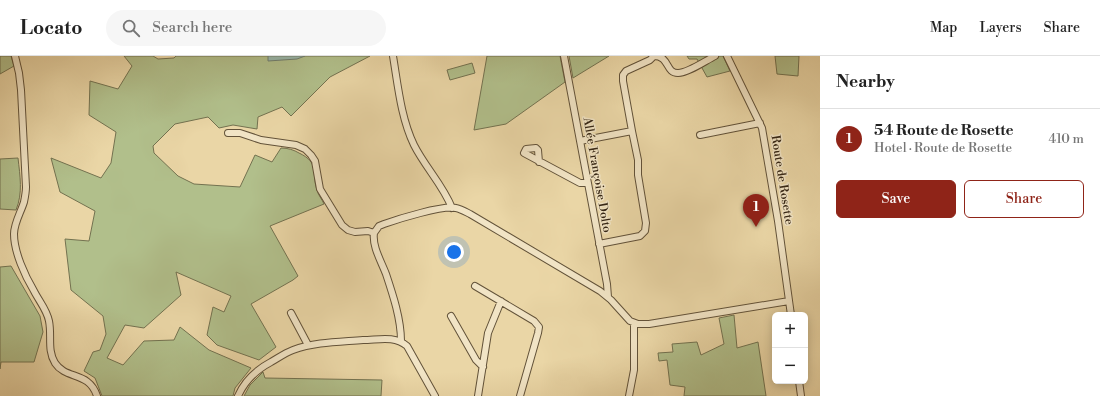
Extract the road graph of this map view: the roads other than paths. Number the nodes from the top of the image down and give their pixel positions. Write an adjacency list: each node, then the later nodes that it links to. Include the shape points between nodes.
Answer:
1 (15, 56): 28 (street, via 21,90 26,187 15,225 14,241 27,279 46,311 51,356 56,365 91,384)
2 (393, 56): 13 (street, via 409,134 424,164)
3 (564, 56): 10 (street, Allée Françoise Dolto)
4 (715, 56): 7 (street, via 684,72 676,73 671,70 659,56 654,56 626,71 623,81)
5 (727, 56): 6 (street, Route de Rosette)
6 (760, 123): 9 (street); 19 (street, Route de Rosette, via 778,221)
7 (632, 131): 10 (street); 15 (street, via 646,229 640,236)
8 (228, 133): 14 (street, via 240,132 260,140 296,145 305,149 315,161 320,189 342,225 355,232)
9 (700, 135)
10 (580, 141): 12 (street, Allée Françoise Dolto)
11 (540, 162): 12 (street, via 580,183)
12 (587, 183): 15 (street, Allée Françoise Dolto)
13 (452, 208): 14 (street, via 396,220 379,226); 17 (street, via 465,212 499,231)
14 (374, 233): 24 (street, via 374,242 398,315)
15 (599, 244): 17 (street, Allée Françoise Dolto)
16 (475, 286): 18 (street)
17 (608, 297): 23 (street, via 630,322)
18 (501, 301): 26 (street, via 488,333); 32 (street, via 534,321 539,327)
19 (789, 301): 20 (street, Route de Rosette); 23 (street, via 649,324)
20 (791, 312)
21 (291, 313): 25 (street)
22 (451, 316): 26 (street, via 476,360)
23 (634, 323): 33 (street, via 634,370)
24 (401, 341): 25 (street, via 336,341); 30 (street, via 407,346)
25 (308, 345): 29 (street, via 292,350 259,368 243,385)
26 (483, 367): 31 (street)
27 (799, 384): 34 (street)
28 (97, 396)
29 (238, 396)
30 (436, 396)
31 (478, 396)
32 (520, 396)
33 (629, 396)
34 (801, 396)

